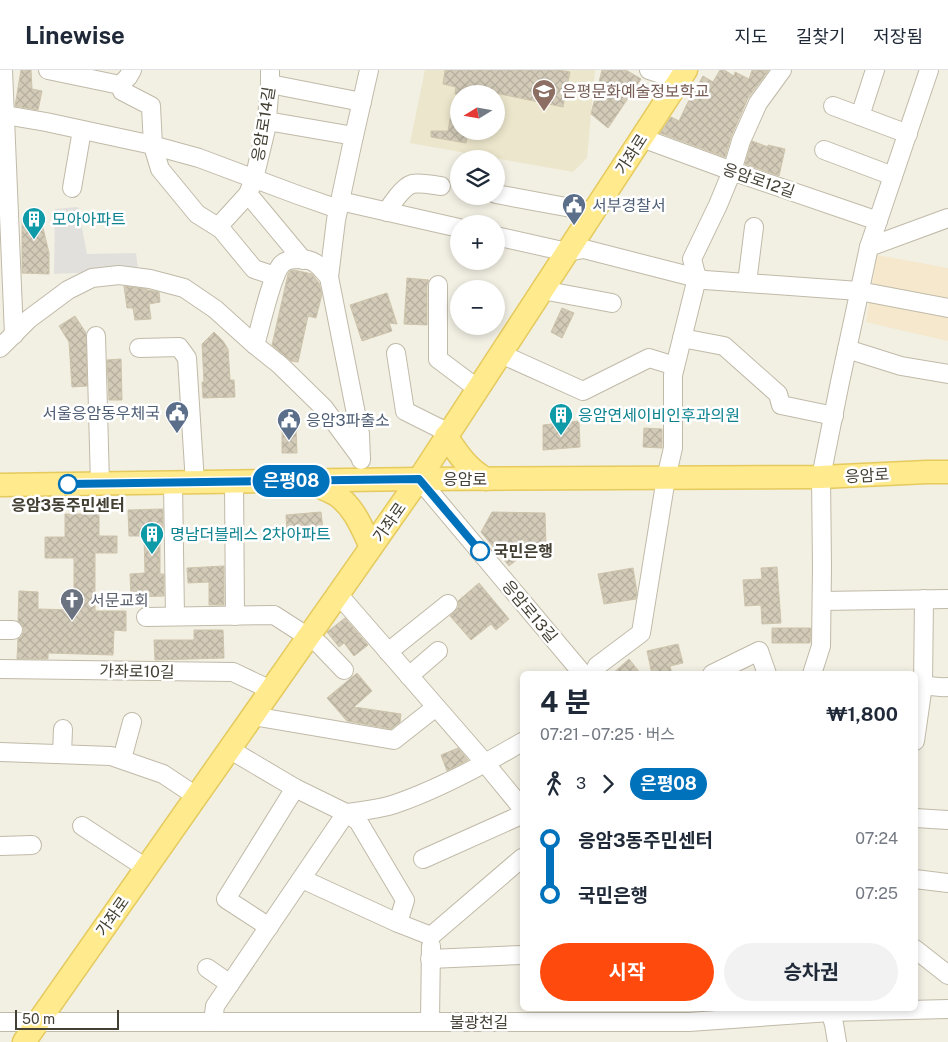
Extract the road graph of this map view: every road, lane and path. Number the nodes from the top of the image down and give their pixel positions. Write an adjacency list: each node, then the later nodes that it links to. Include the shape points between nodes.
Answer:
1 (3, 70): 14 (street)
2 (48, 70): 11 (street)
3 (132, 70): 11 (street)
4 (369, 70): 12 (street)
5 (649, 70): 9 (street, 가좌로)
6 (782, 70): 23 (street, via 758,104)
7 (875, 70): 15 (street)
8 (929, 70): 18 (street)
9 (682, 75): 20 (main road, 가좌로)
10 (270, 77): 12 (street); 16 (street, 응암로14길)
11 (120, 85): 21 (street, via 122,92 151,106)
12 (362, 102): 19 (street)
13 (833, 106): 15 (street)
14 (3, 115): 17 (street); 50 (street)
15 (860, 116): 18 (street)
16 (267, 121): 19 (street); 26 (street, 응암로14길)
17 (82, 130): 21 (street); 27 (street)
18 (908, 134): 24 (street)
19 (354, 136): 29 (street)
20 (642, 138): 23 (street, 응암로12길); 31 (main road, 가좌로)
21 (153, 146): 26 (street, via 199,158); 35 (street, via 160,169 197,214)
22 (824, 150): 24 (street)
23 (732, 171): 33 (street, 응암로12길); 43 (street, via 692,259)
24 (893, 176): 33 (street)
25 (441, 186): 30 (street, via 410,184)
26 (251, 187): 29 (street, 응암로14길); 35 (street); 40 (street)
27 (72, 188)
28 (505, 196): 31 (street)
29 (339, 205): 30 (street); 42 (street)
30 (387, 212): 34 (street)
31 (593, 212): 39 (main road, 가좌로)
32 (948, 218): 38 (street)
33 (878, 221): 38 (street)
34 (450, 226)
35 (218, 227): 41 (street, via 254,269)
36 (754, 227): 44 (street)
37 (505, 238): 39 (street)
38 (869, 246): 47 (street)
39 (567, 252): 43 (street, via 584,249); 46 (main road, 가좌로)
40 (303, 260): 41 (street, via 295,258 283,262); 42 (street, via 315,262)
41 (275, 276): 53 (street)
42 (329, 277): 64 (street, via 360,434)
43 (697, 278): 44 (street); 52 (street)
44 (747, 283): 47 (street)
45 (438, 284): 61 (street, via 438,359)
46 (542, 290): 48 (street); 58 (main road, 가좌로)
47 (859, 291): 49 (street); 56 (street)
48 (612, 303)
49 (948, 308)
50 (14, 334): 53 (street, via 68,290 92,278 119,275 184,288 215,309); 54 (street)
51 (96, 336): 75 (street)
52 (682, 338): 59 (street); 62 (street, via 724,346 778,394 781,405)
53 (255, 345): 64 (street, via 324,408)
54 (0, 348)
55 (139, 348): 74 (street, via 179,346 187,358)
56 (847, 349): 60 (street, via 901,366); 62 (street)
57 (396, 353): 63 (street, via 405,411)
58 (501, 354): 59 (street, via 583,391 649,358); 61 (main road, 가좌로)
59 (675, 366): 66 (street, via 672,375 673,448)
60 (948, 374)
61 (478, 389): 63 (main road, 가좌로)
62 (834, 416): 67 (street)
63 (448, 435): 68 (main road, 가좌로); 69 (main road, via 464,462)
64 (361, 458): 70 (street)
65 (948, 472): 67 (main road, 응암로)
66 (666, 478): 67 (main road, 응암로); 69 (main road, 응암로); 92 (street, via 642,632)
67 (821, 478): 81 (street)
68 (419, 479): 69 (main road, 응암로); 70 (main road, 응암로); 77 (main road, 가좌로); 91 (street, 응암로13길)
69 (486, 479)
70 (361, 480): 71 (main road, 응암로)
71 (306, 481): 72 (main road, 응암로); 77 (main road, via 335,494 349,506)
72 (234, 482): 74 (main road, 응암로); 84 (street)
73 (173, 483): 74 (main road, 응암로); 75 (main road, 응암로); 83 (street)
74 (196, 483)
75 (100, 484): 76 (main road, 응암로)
76 (0, 485)
77 (371, 548): 78 (main road, 가좌로)
78 (338, 594): 86 (main road, 가좌로); 88 (street)
79 (948, 598): 80 (street)
80 (924, 599): 81 (street); 97 (street)
81 (822, 601): 95 (street, via 821,646)
82 (448, 604): 88 (street)
83 (175, 616): 84 (street); 85 (street)
84 (235, 616): 86 (street, via 274,615)
85 (146, 617)
86 (308, 638): 90 (street, via 319,644); 99 (main road, 가좌로)
87 (438, 651): 96 (street)
88 (388, 652): 96 (street)
89 (0, 670): 99 (street, 가좌로10길, via 233,672)
90 (344, 670)
91 (580, 671)
92 (594, 671)
93 (718, 671): 94 (street, via 759,652)
94 (766, 671)
95 (813, 671)
96 (409, 676): 101 (street)
97 (919, 684): 98 (street); 100 (street)
98 (948, 687)
99 (270, 690): 102 (main road, 가좌로)
100 (918, 698)
101 (436, 707): 102 (street, via 394,740); 110 (street)
102 (252, 716): 106 (main road, 가좌로)
103 (132, 722): 109 (street)
104 (63, 729): 108 (street)
105 (520, 743): 110 (street)
106 (229, 749): 111 (street); 112 (main road, 가좌로)
107 (0, 752): 108 (street)
108 (62, 754): 109 (street)
109 (122, 759): 112 (street, via 163,774)
110 (485, 763): 113 (street); 114 (street, via 394,805)
111 (295, 788): 114 (street); 128 (street, via 226,899)
112 (196, 796): 123 (main road, 가좌로)
113 (520, 806)
114 (346, 813): 124 (street); 127 (street, via 358,821 405,900)
115 (520, 815): 121 (street)
116 (918, 818): 117 (street)
117 (948, 820)
118 (82, 826): 123 (street)
119 (32, 845): 120 (street)
120 (0, 846)
121 (422, 859)
122 (520, 860): 129 (street)
123 (146, 868): 145 (main road, 가좌로)
124 (302, 879): 127 (street); 128 (street)
125 (918, 879): 126 (street)
126 (948, 883)
127 (398, 922): 129 (street)
128 (269, 927): 135 (street)
129 (431, 936): 132 (street, 불광천길)
130 (918, 951): 134 (street)
131 (520, 955): 132 (street)
132 (430, 958): 144 (street, 불광천길)
133 (207, 968): 135 (street)
134 (948, 975)
135 (230, 984): 143 (street, via 216,1006)
136 (948, 1009): 138 (street, 불광천길)
137 (909, 1011): 141 (street, 불광천길)
138 (918, 1011)
139 (0, 1012): 145 (street, 불광천길)
140 (688, 1015): 141 (street, 불광천길); 144 (street, 불광천길)
141 (831, 1015): 146 (street)
142 (0, 1022): 145 (street, 불광천길)
143 (213, 1022): 144 (street, 불광천길); 145 (street, 불광천길)
144 (430, 1022)
145 (30, 1033)
146 (837, 1042)

